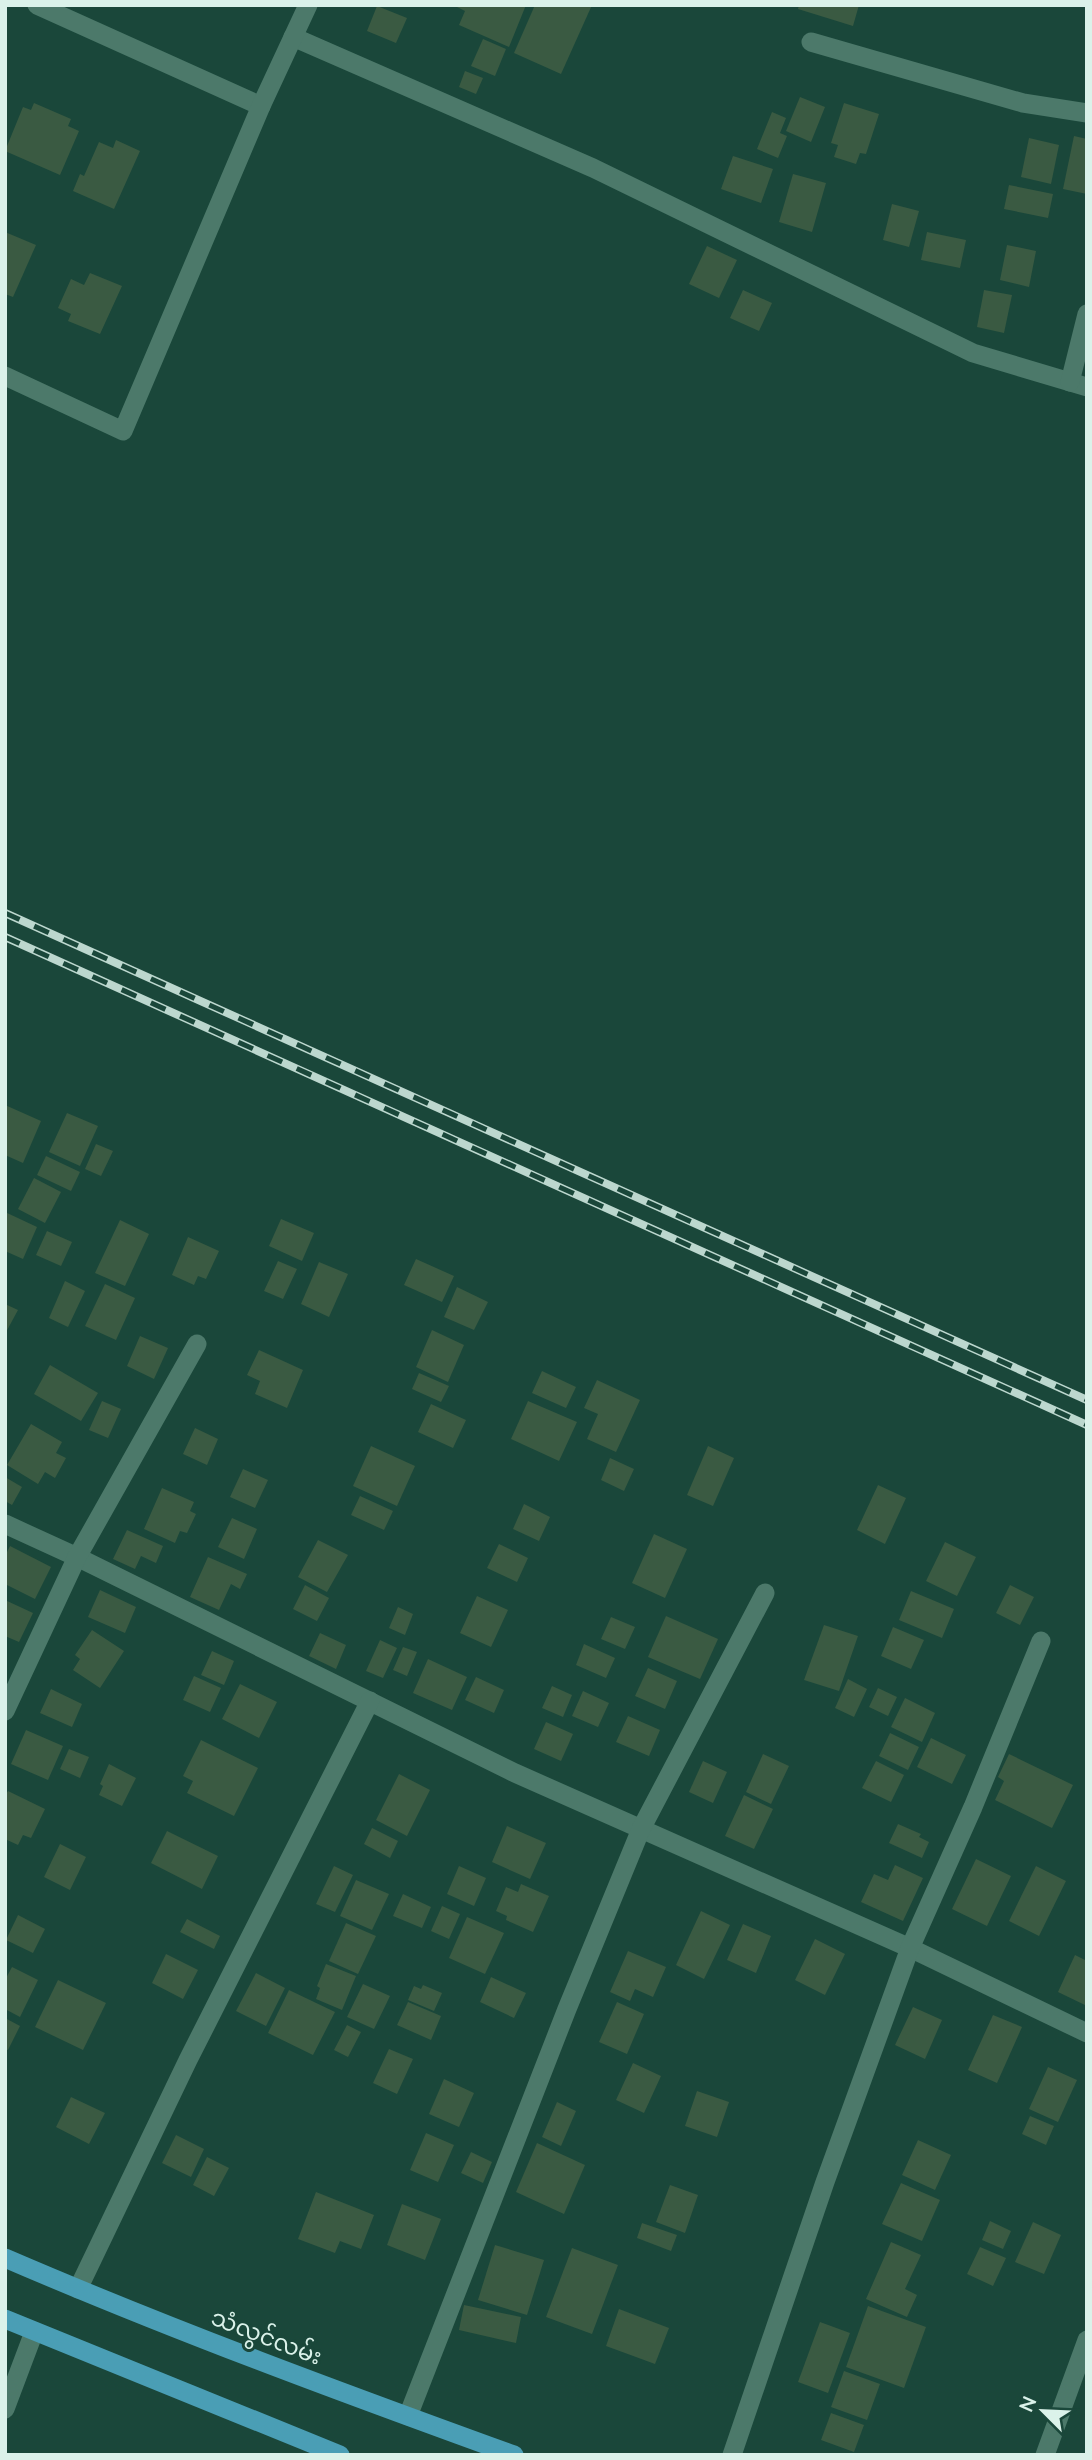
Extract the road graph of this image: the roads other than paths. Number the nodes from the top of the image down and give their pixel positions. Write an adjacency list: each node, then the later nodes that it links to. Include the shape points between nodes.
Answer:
1 (37, 5): 5 (street)
2 (308, 5): 3 (street)
3 (293, 37): 5 (street); 9 (street, via 593,168 972,353)
4 (811, 42): 6 (street, via 1023,103)
5 (261, 106): 8 (street, via 122,431)
6 (1087, 113)
7 (1087, 314): 9 (street)
8 (5, 376)
9 (1079, 384)
10 (197, 1344): 12 (street)
11 (5, 1524): 12 (street)
12 (77, 1557): 15 (street); 16 (street)
13 (765, 1593): 17 (street)
14 (1041, 1640): 18 (street)
15 (369, 1701): 17 (street); 21 (street)
16 (5, 1711)
17 (641, 1829): 18 (street); 26 (street)
18 (910, 1948): 19 (street); 29 (street)
19 (1087, 2032)
20 (5, 2258): 21 (main road, သံလွင်လမ်း)
21 (78, 2290): 26 (main road, သံလွင်လမ်း)
22 (5, 2319): 23 (main road)
23 (34, 2332): 25 (street); 27 (main road)
24 (1087, 2340): 30 (street)
25 (5, 2409)
26 (408, 2416): 28 (main road, သံလွင်လမ်း)
27 (340, 2455)
28 (514, 2455)
29 (732, 2455)
30 (1045, 2455)

